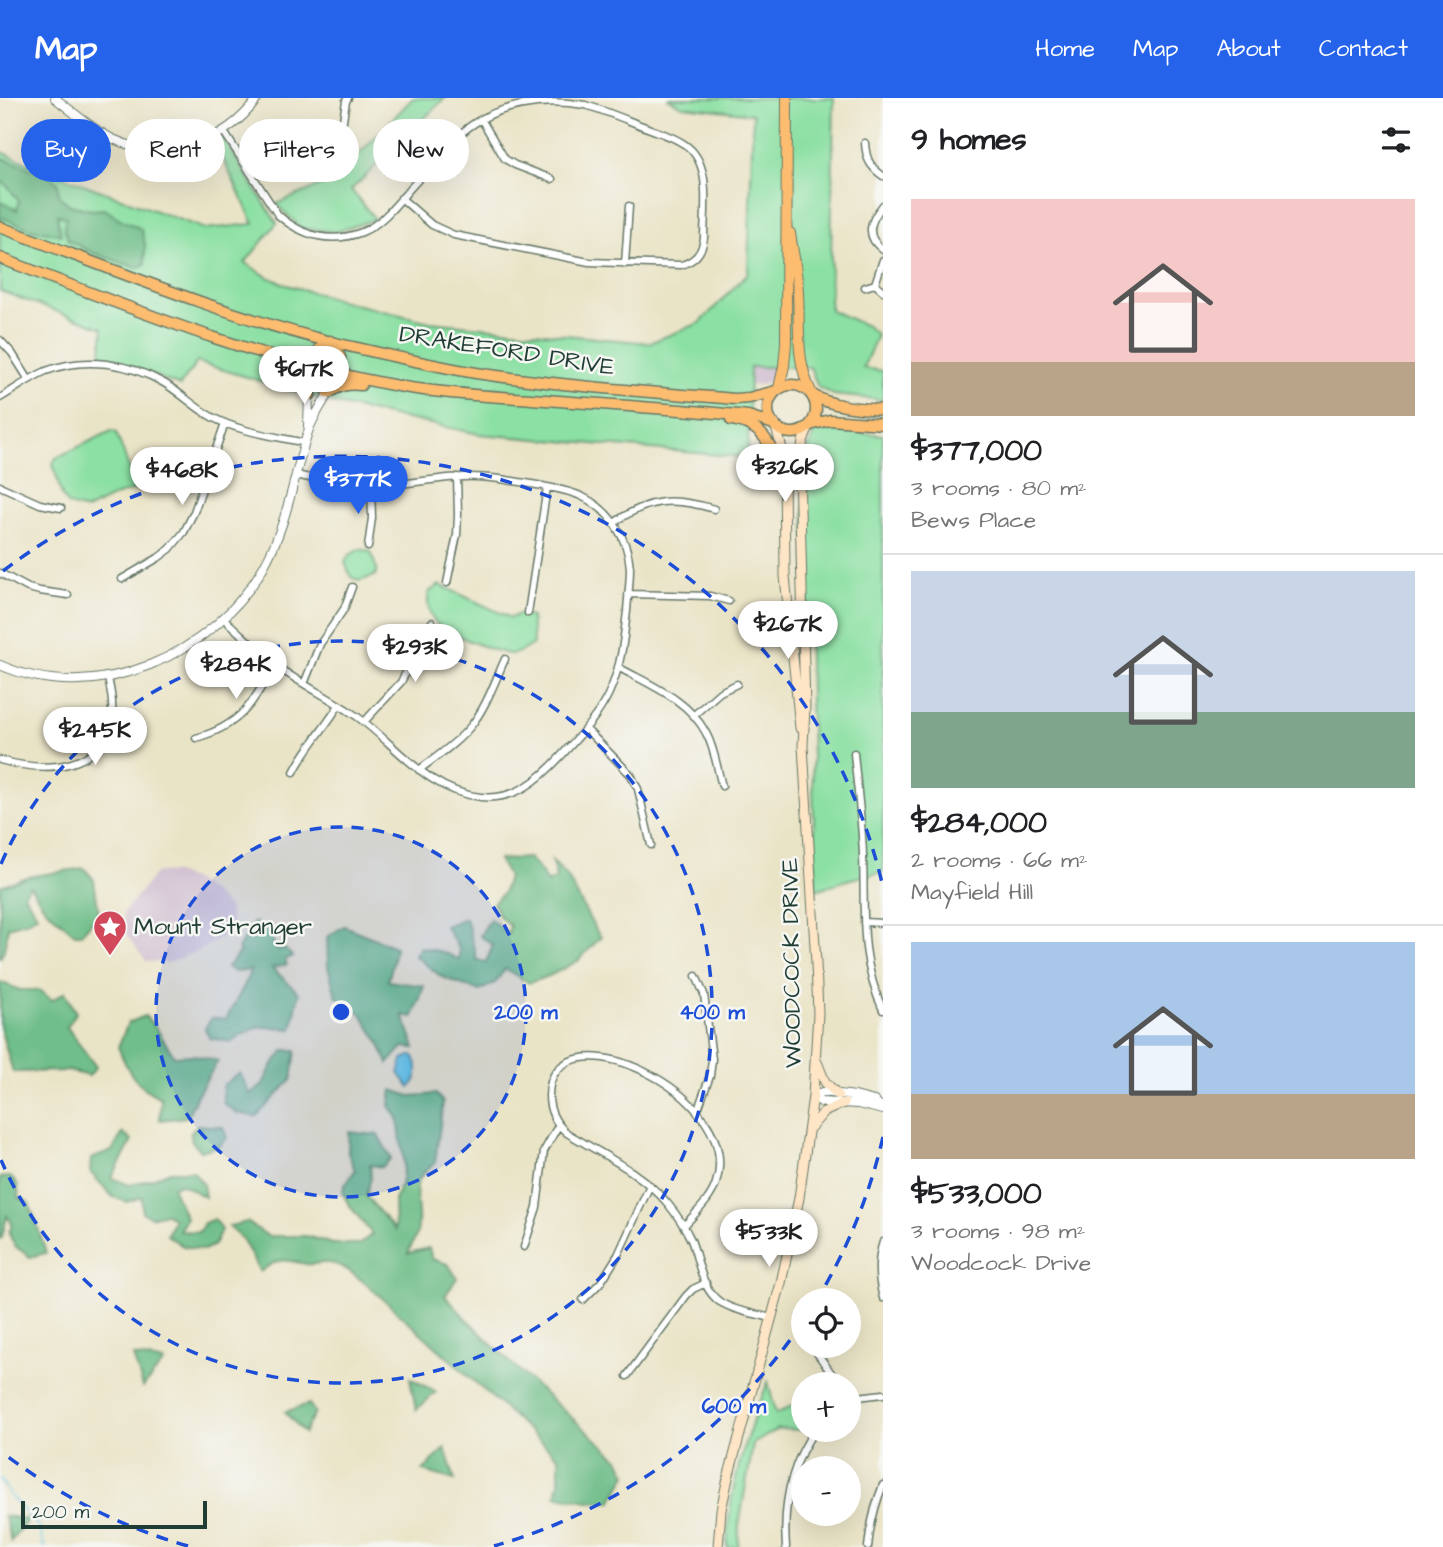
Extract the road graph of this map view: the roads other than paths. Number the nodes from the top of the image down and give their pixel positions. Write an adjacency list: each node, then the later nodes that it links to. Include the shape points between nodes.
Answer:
1 (55, 98): 11 (street)
2 (258, 98): 8 (street)
3 (336, 98): 4 (street)
4 (347, 99): 6 (street)
5 (787, 99): 17 (main road)
6 (344, 119)
7 (481, 119): 13 (street, via 505,159); 14 (street, via 453,140); 22 (street, via 516,105 564,101 601,110 689,148 699,161 705,182 703,247 689,263 681,265)
8 (225, 131)
9 (225, 134): 14 (street, via 274,209 307,234 337,238 363,232)
10 (865, 143): 12 (street, via 868,162)
11 (125, 144)
12 (883, 176)
13 (552, 178)
14 (401, 198): 22 (street, via 432,225 454,235 571,259)
15 (883, 205): 19 (street, via 872,220 871,232)
16 (629, 206): 22 (street)
17 (787, 206): 33 (main road, via 786,343); 36 (main road, via 798,290 800,356)
18 (0, 227): 27 (highway, DRAKEFORD DRIVE, via 238,315)
19 (883, 250)
20 (0, 258): 28 (highway, DRAKEFORD DRIVE)
21 (883, 260): 23 (street)
22 (625, 264)
23 (875, 284): 24 (street); 25 (street)
24 (864, 286)
25 (883, 292)
26 (0, 340): 31 (street)
27 (330, 341): 29 (highway, via 320,348); 30 (highway, via 340,357); 33 (highway, DRAKEFORD DRIVE, via 475,372 570,385 735,399)
28 (244, 348): 29 (highway, DRAKEFORD DRIVE); 35 (highway, via 254,356 289,366)
29 (310, 367): 30 (highway, DRAKEFORD DRIVE); 35 (street)
30 (339, 374): 32 (highway, DRAKEFORD DRIVE); 34 (street)
31 (29, 380): 37 (street); 40 (street, via 77,364 121,366 166,384)
32 (405, 387): 34 (highway, via 352,383); 39 (highway, DRAKEFORD DRIVE)
33 (778, 390): 36 (highway, via 799,386); 41 (highway, via 769,409)
34 (328, 393): 44 (street)
35 (310, 395): 44 (street)
36 (812, 395): 38 (highway, via 839,406); 43 (highway, via 816,413)
37 (0, 398)
38 (883, 410)
39 (713, 412): 41 (highway, DRAKEFORD DRIVE); 48 (highway, via 761,433 774,450)
40 (225, 423): 45 (street); 57 (street, via 184,532 159,558)
41 (774, 424): 43 (highway, via 792,432); 48 (main road, WOODCOCK DRIVE, via 783,452)
42 (883, 424): 43 (highway, via 830,420)
43 (810, 425): 78 (main road, WOODCOCK DRIVE, via 799,468)
44 (307, 433): 45 (street)
45 (305, 443): 46 (street)
46 (296, 475): 50 (street); 64 (street, via 274,547 249,589)
47 (457, 477): 50 (street); 51 (street); 58 (street, via 457,535)
48 (783, 477): 78 (main road, WOODCOCK DRIVE, via 786,594)
49 (0, 486): 52 (street)
50 (371, 486): 55 (street)
51 (547, 487): 54 (street, via 584,497); 63 (street)
52 (61, 508)
53 (714, 509): 54 (street, via 665,502 643,506)
54 (614, 523): 60 (street, via 629,557)
55 (368, 547)
56 (0, 573): 61 (street, via 28,588)
57 (122, 579)
58 (447, 583)
59 (352, 587): 71 (street)
60 (628, 594): 62 (street, via 710,596); 69 (street)
61 (68, 595)
62 (729, 601)
63 (528, 613)
64 (223, 618): 67 (street); 70 (street, via 175,653)
65 (432, 622): 75 (street, via 401,682)
66 (506, 659): 81 (street, via 470,728)
67 (274, 664): 71 (street); 77 (street, via 258,695 238,718)
68 (0, 665): 70 (street, via 58,680)
69 (618, 667): 74 (street, via 669,695); 76 (street, via 605,700)
70 (108, 678): 80 (street, via 110,724 90,755 53,768)
71 (304, 684): 73 (street)
72 (737, 684): 74 (street)
73 (339, 705): 75 (street); 82 (street)
74 (694, 715): 83 (street, via 707,734)
75 (364, 722): 81 (street)
76 (586, 729): 81 (street, via 545,775 522,790 499,797 456,792); 84 (street, via 631,775)
77 (196, 738)
78 (803, 746): 89 (main road, WOODCOCK DRIVE, via 818,1013)
79 (854, 753): 85 (street)
80 (0, 760)
81 (419, 770)
82 (294, 772)
83 (722, 786)
84 (650, 845)
85 (864, 922): 86 (street); 88 (street, via 866,959)
86 (883, 923)
87 (696, 976): 94 (street, via 704,995 712,1059)
88 (883, 1010)
89 (816, 1057): 90 (main road, via 825,1082); 91 (main road, WOODCOCK DRIVE)
90 (838, 1095): 91 (street, via 823,1092); 93 (street, via 874,1101)
91 (813, 1096): 92 (street, via 821,1102); 96 (main road, WOODCOCK DRIVE)
92 (844, 1103): 93 (street); 96 (main road, via 824,1112)
93 (883, 1109)
94 (697, 1112): 95 (street, via 647,1072 614,1060 584,1058 565,1064 552,1079 549,1099); 98 (street, via 715,1141 719,1173 710,1195)
95 (558, 1126): 97 (street); 100 (street, via 544,1151 537,1208)
96 (809, 1129): 104 (main road, WOODCOCK DRIVE)
97 (650, 1185): 98 (street); 103 (street, via 618,1255)
98 (684, 1226): 101 (street)
99 (883, 1242): 102 (street, via 878,1273)
100 (524, 1247)
101 (706, 1283): 104 (street, via 722,1303); 105 (street, via 687,1296)
102 (883, 1297)
103 (583, 1300)
104 (772, 1318): 110 (main road, WOODCOCK DRIVE, via 728,1478)
105 (627, 1376)
106 (883, 1394): 107 (street)
107 (861, 1397)
108 (807, 1442): 111 (street, via 787,1496)
109 (883, 1485): 112 (street)
110 (718, 1547)
111 (786, 1547)
112 (868, 1547)

